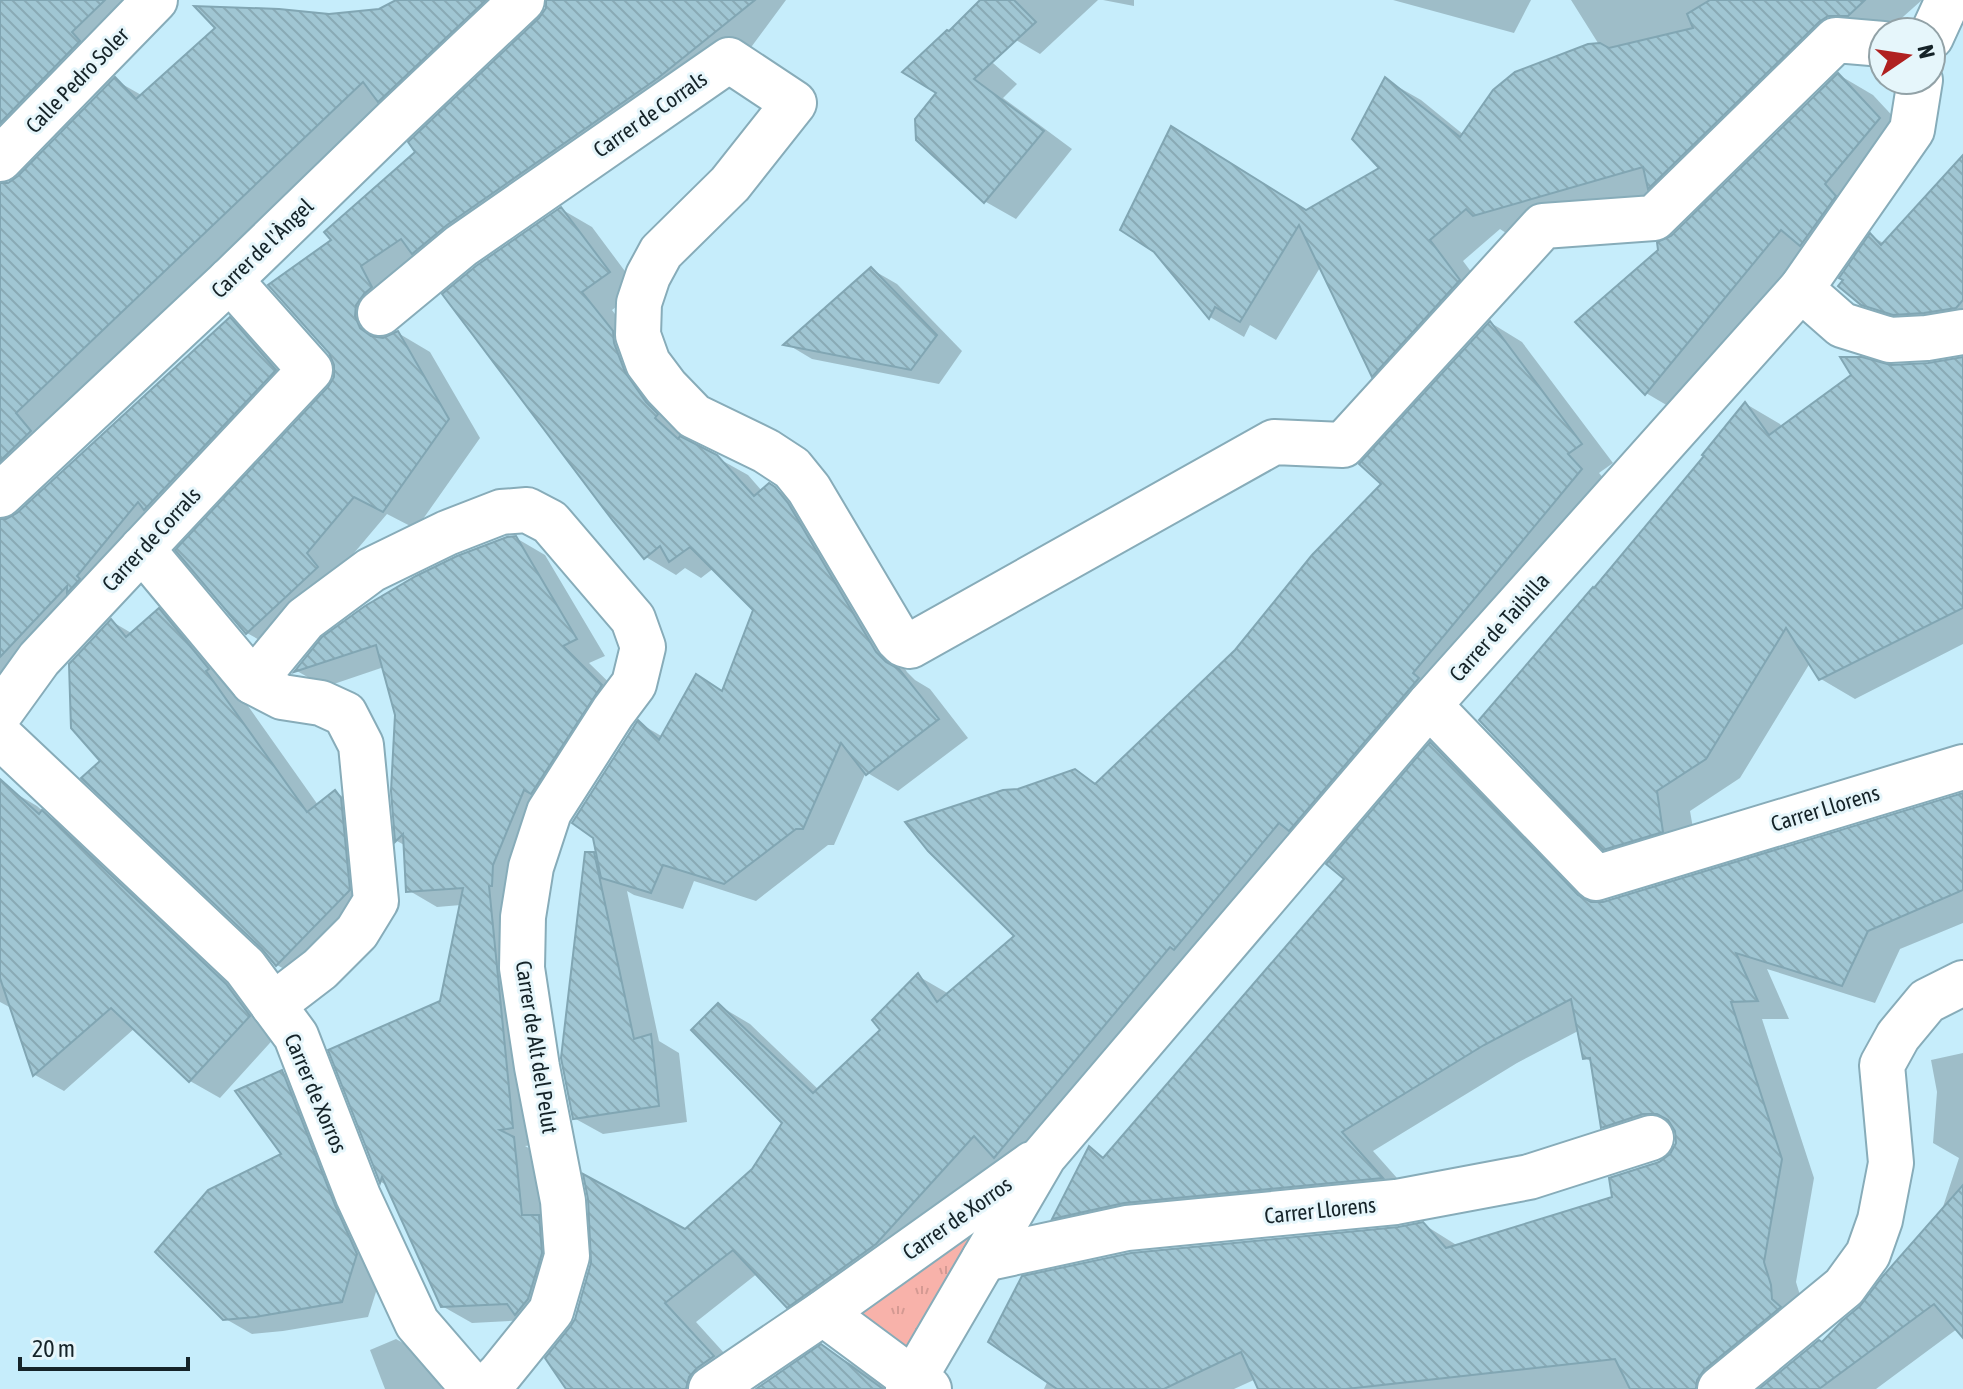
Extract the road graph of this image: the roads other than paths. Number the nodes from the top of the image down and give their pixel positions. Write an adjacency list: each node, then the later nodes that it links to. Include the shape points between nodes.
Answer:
1 (155, 0): 5 (street, Calle Pedro Soler)
2 (522, 0): 6 (street, Carrer de l'Àngel)
3 (1867, 43): 8 (street, Carrer de Corrals, via 1836,40 1654,218 1543,226 1343,445 1274,442 910,646 898,639 792,468 694,416 648,363 638,335 639,303 661,252 730,184 794,103 729,60 461,246)
4 (1917, 96): 7 (street, Carrer de Taibilla, via 1912,130)
5 (0, 159)
6 (230, 280): 10 (street, Carrer de l'Àngel); 11 (street, Carrer de Corrals, via 310,370)
7 (1801, 289): 9 (street, via 1842,325 1890,340); 13 (street, Carrer de Taibilla)
8 (380, 313)
9 (1963, 332)
10 (0, 495)
11 (142, 549): 12 (street); 14 (street, Carrer de Corrals, via 39,659)
12 (253, 682): 18 (street, via 282,697 321,703 345,714 361,745 376,901 357,932); 25 (street, Carrer de Alt del Pelut, via 305,619 371,570 501,512 527,510 550,522 633,619 643,647 634,684 549,812 531,867 522,968 563,1201 567,1256 551,1311)
13 (1429, 705): 16 (street, Carrer Llorens, via 1596,878); 20 (street, Carrer de Taibilla)
14 (0, 713)
15 (0, 736): 18 (street, Carrer de Xorros, via 245,967)
16 (1963, 767)
17 (1963, 983): 27 (street, via 1927,1001 1882,1065 1891,1163 1868,1254 1844,1287)
18 (273, 1005): 24 (street, Carrer de Xorros, via 296,1036 358,1196 417,1323)
19 (1651, 1138): 21 (street, Carrer Llorens, via 1529,1177 1396,1202 1127,1228)
20 (1044, 1156): 21 (street); 22 (street, Carrer de Xorros)
21 (984, 1259): 23 (street)
22 (823, 1313): 23 (street); 26 (street, Carrer de Xorros)
23 (916, 1386)
24 (474, 1389)
25 (485, 1389)
26 (711, 1389)
27 (1720, 1389)

